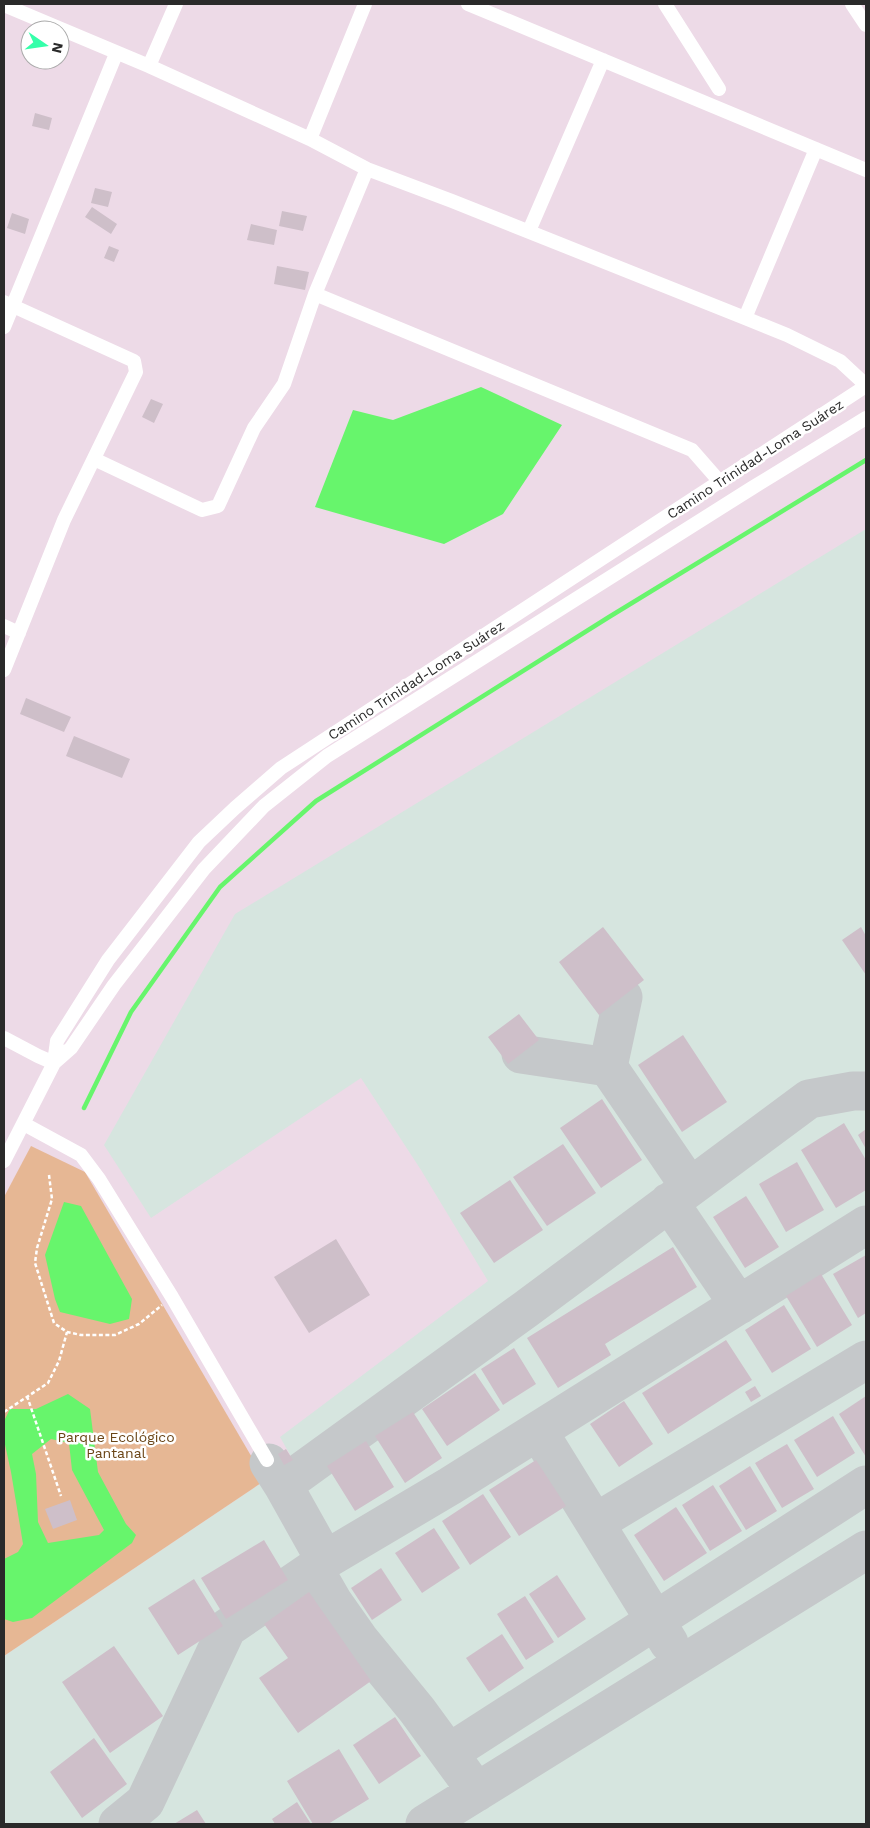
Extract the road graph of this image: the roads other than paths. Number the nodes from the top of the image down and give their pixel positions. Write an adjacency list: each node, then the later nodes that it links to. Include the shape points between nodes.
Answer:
1 (176, 4): 10 (street)
2 (365, 4): 12 (street)
3 (468, 4): 9 (street)
4 (665, 4): 11 (street)
5 (852, 4): 7 (street)
6 (4, 5): 8 (street)
7 (866, 25)
8 (116, 54): 10 (street); 18 (street)
9 (603, 60): 13 (street); 16 (street)
10 (149, 66): 12 (street)
11 (719, 89)
12 (310, 140): 14 (street)
13 (816, 149): 15 (street); 19 (street)
14 (367, 169): 16 (street); 17 (street)
15 (866, 170)
16 (529, 231): 19 (street)
17 (315, 294): 23 (street, via 284,384 254,428 218,506 202,510); 24 (street, via 692,450)
18 (8, 303): 20 (street); 23 (street, via 134,361 136,372)
19 (745, 318): 21 (street, via 840,361)
20 (4, 327)
21 (866, 386): 24 (street, Camino Trinidad-Loma Suárez)
22 (866, 418): 29 (street, Camino Trinidad-Loma Suárez, via 327,756 299,778 264,806 204,869 114,985 72,1048)
23 (94, 459): 26 (street, via 64,520)
24 (720, 482): 29 (street, Camino Trinidad-Loma Suárez, via 281,768 235,808 199,842 108,960 57,1042)
25 (4, 626): 26 (street)
26 (19, 633): 27 (street)
27 (4, 670)
28 (4, 1038): 29 (street)
29 (54, 1063): 30 (street, Camino Trinidad-Loma Suárez)
30 (24, 1124): 31 (street, Camino Trinidad-Loma Suárez); 32 (street, via 81,1155 99,1179)
31 (4, 1161)
32 (267, 1460)

